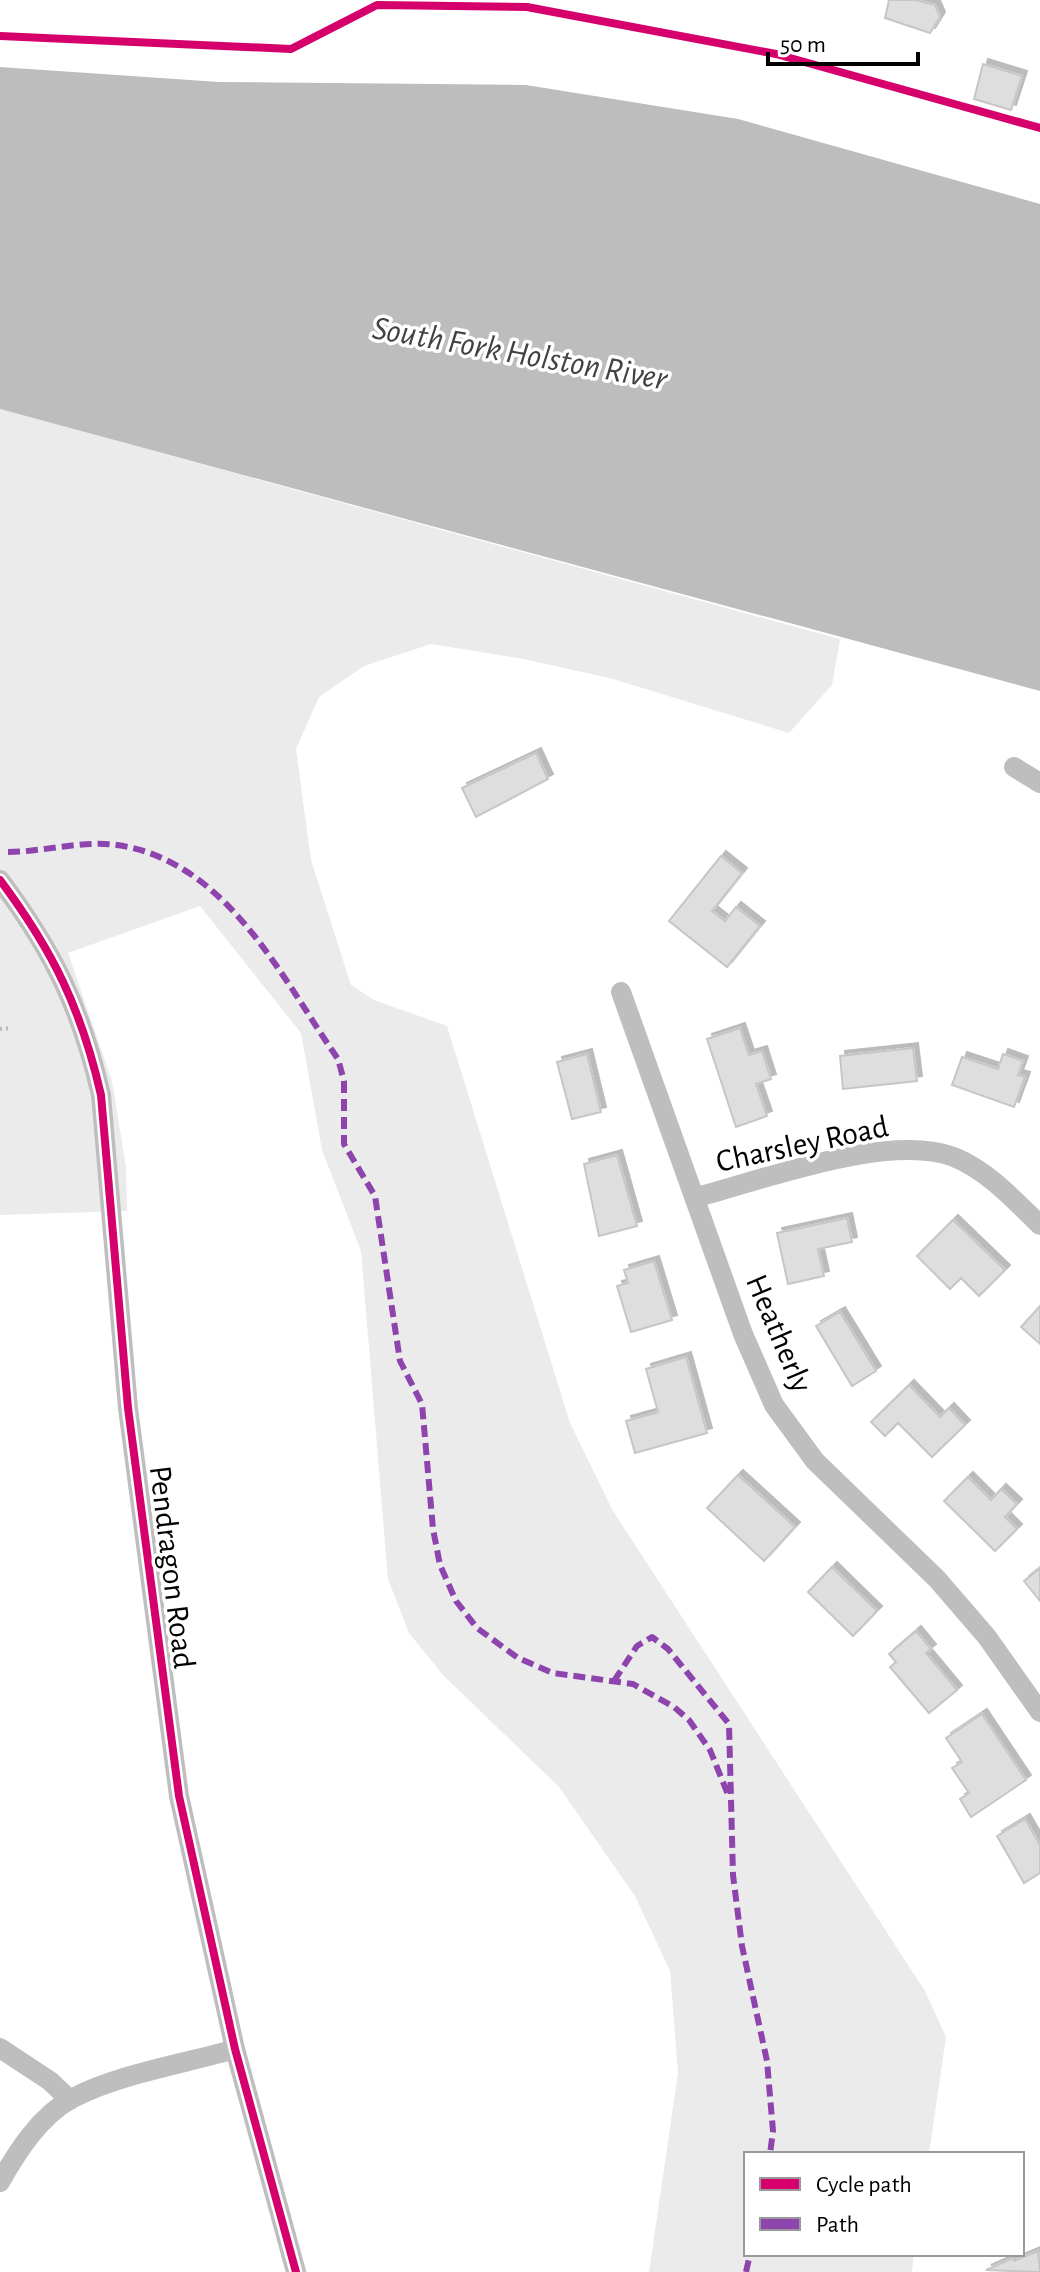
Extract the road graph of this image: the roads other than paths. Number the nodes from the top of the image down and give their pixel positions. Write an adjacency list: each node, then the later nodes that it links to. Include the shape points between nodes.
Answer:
1 (1014, 767): 2 (street)
2 (1040, 783)
3 (0, 880): 9 (street, Pendragon Road, via 67,984 101,1095 128,1408 179,1796)
4 (621, 992): 5 (street, Heatherly)
5 (697, 1197): 6 (street, Charsley Road, via 877,1152 928,1151 969,1165); 7 (street, Heatherly, via 743,1334 774,1405 815,1461 937,1579 987,1637)
6 (1040, 1225)
7 (1040, 1712)
8 (0, 2048): 10 (street)
9 (235, 2049): 10 (street); 12 (street, Pendragon Road)
10 (70, 2100): 11 (street, via 30,2134)
11 (0, 2182)
12 (296, 2272)

